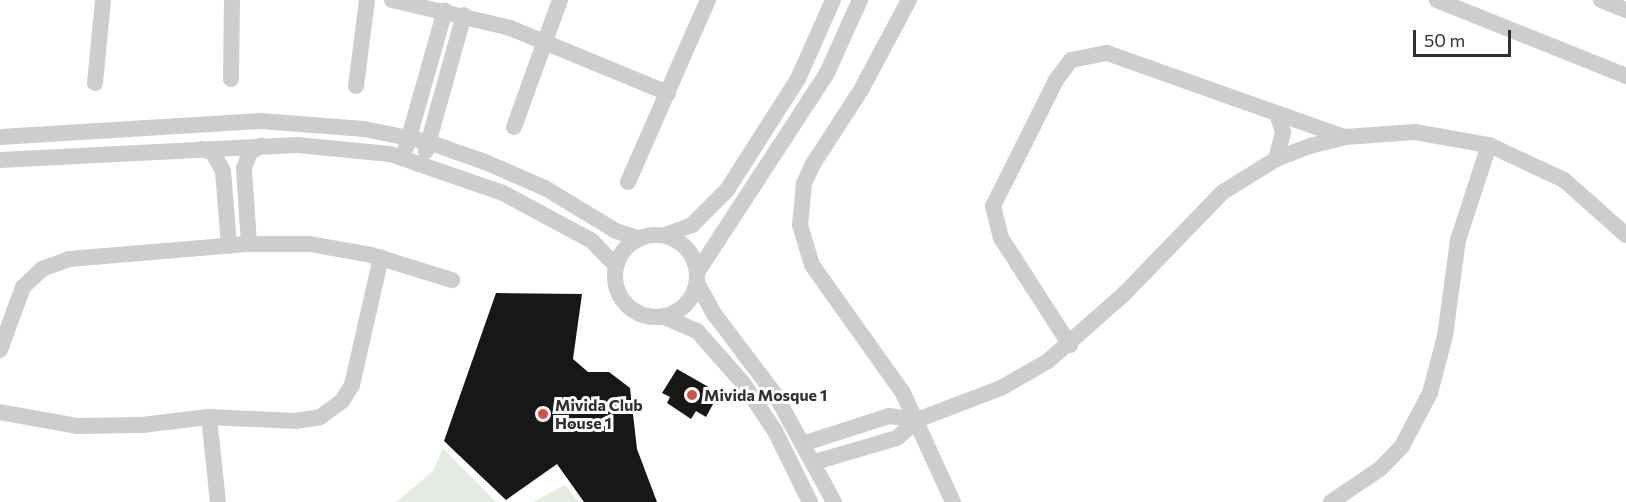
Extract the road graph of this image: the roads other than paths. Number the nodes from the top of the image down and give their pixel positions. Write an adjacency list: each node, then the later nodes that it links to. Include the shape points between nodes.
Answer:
1 (104, 0): 18 (street)
2 (232, 0): 17 (street)
3 (367, 0): 19 (street)
4 (392, 0): 12 (street)
5 (560, 0): 15 (street)
6 (708, 0): 20 (street)
7 (833, 0): 36 (street, via 798,78 727,190 692,225)
8 (860, 0): 42 (street, via 827,73)
9 (909, 0): 49 (street, via 867,81 813,164 804,183 800,225 812,265 870,341)
10 (1437, 0): 16 (street)
11 (1601, 0): 13 (street)
12 (445, 10): 14 (street); 25 (street)
13 (1626, 10)
14 (464, 15): 15 (street); 26 (street)
15 (546, 41): 20 (street); 22 (street)
16 (1626, 76)
17 (231, 79)
18 (95, 83)
19 (356, 86)
20 (668, 93): 34 (street)
21 (1277, 114): 24 (street); 31 (street, via 1283,141); 45 (street, via 1107,53 1082,54 1062,69 996,195 993,217 1001,238)
22 (514, 127)
23 (0, 137): 25 (street, via 261,121 327,124)
24 (1345, 137): 27 (street, via 1415,132); 31 (street)
25 (409, 138): 26 (street); 30 (street)
26 (428, 142): 33 (street); 37 (street, via 521,176 616,231)
27 (1489, 144): 35 (street, via 1563,180); 56 (street, via 1458,240 1445,336 1430,393 1402,446 1358,487)
28 (268, 145): 29 (street); 30 (street, via 339,147); 38 (street, via 250,152 244,162)
29 (198, 149): 32 (street); 39 (street, via 213,153 222,166)
30 (403, 158): 33 (street)
31 (1276, 159): 45 (street, via 1199,212)
32 (0, 160)
33 (423, 163): 41 (street, via 542,212 597,245)
34 (628, 182)
35 (1626, 234)
36 (665, 235): 37 (street); 42 (street, via 687,248)
37 (638, 238): 41 (street, via 620,255)
38 (249, 244): 39 (street); 40 (street, via 310,244)
39 (229, 246): 46 (street, via 51,265 18,294)
40 (381, 257): 43 (street); 48 (street, via 357,370 342,401 307,420)
41 (616, 266): 44 (street, via 616,286 625,303 645,316)
42 (698, 277): 44 (street, via 682,308); 50 (street)
43 (452, 280)
44 (664, 316): 53 (street, via 697,331 737,376 775,431)
45 (1070, 345): 49 (street, via 1001,388)
46 (0, 350)
47 (0, 412): 48 (street, via 77,426 142,425)
48 (209, 417): 52 (street)
49 (917, 420): 50 (street, via 889,416); 51 (street, via 897,438); 55 (street)
50 (805, 443): 51 (street)
51 (815, 462): 54 (street)
52 (218, 502)
53 (810, 502)
54 (834, 502)
55 (953, 502)
56 (1331, 502)

